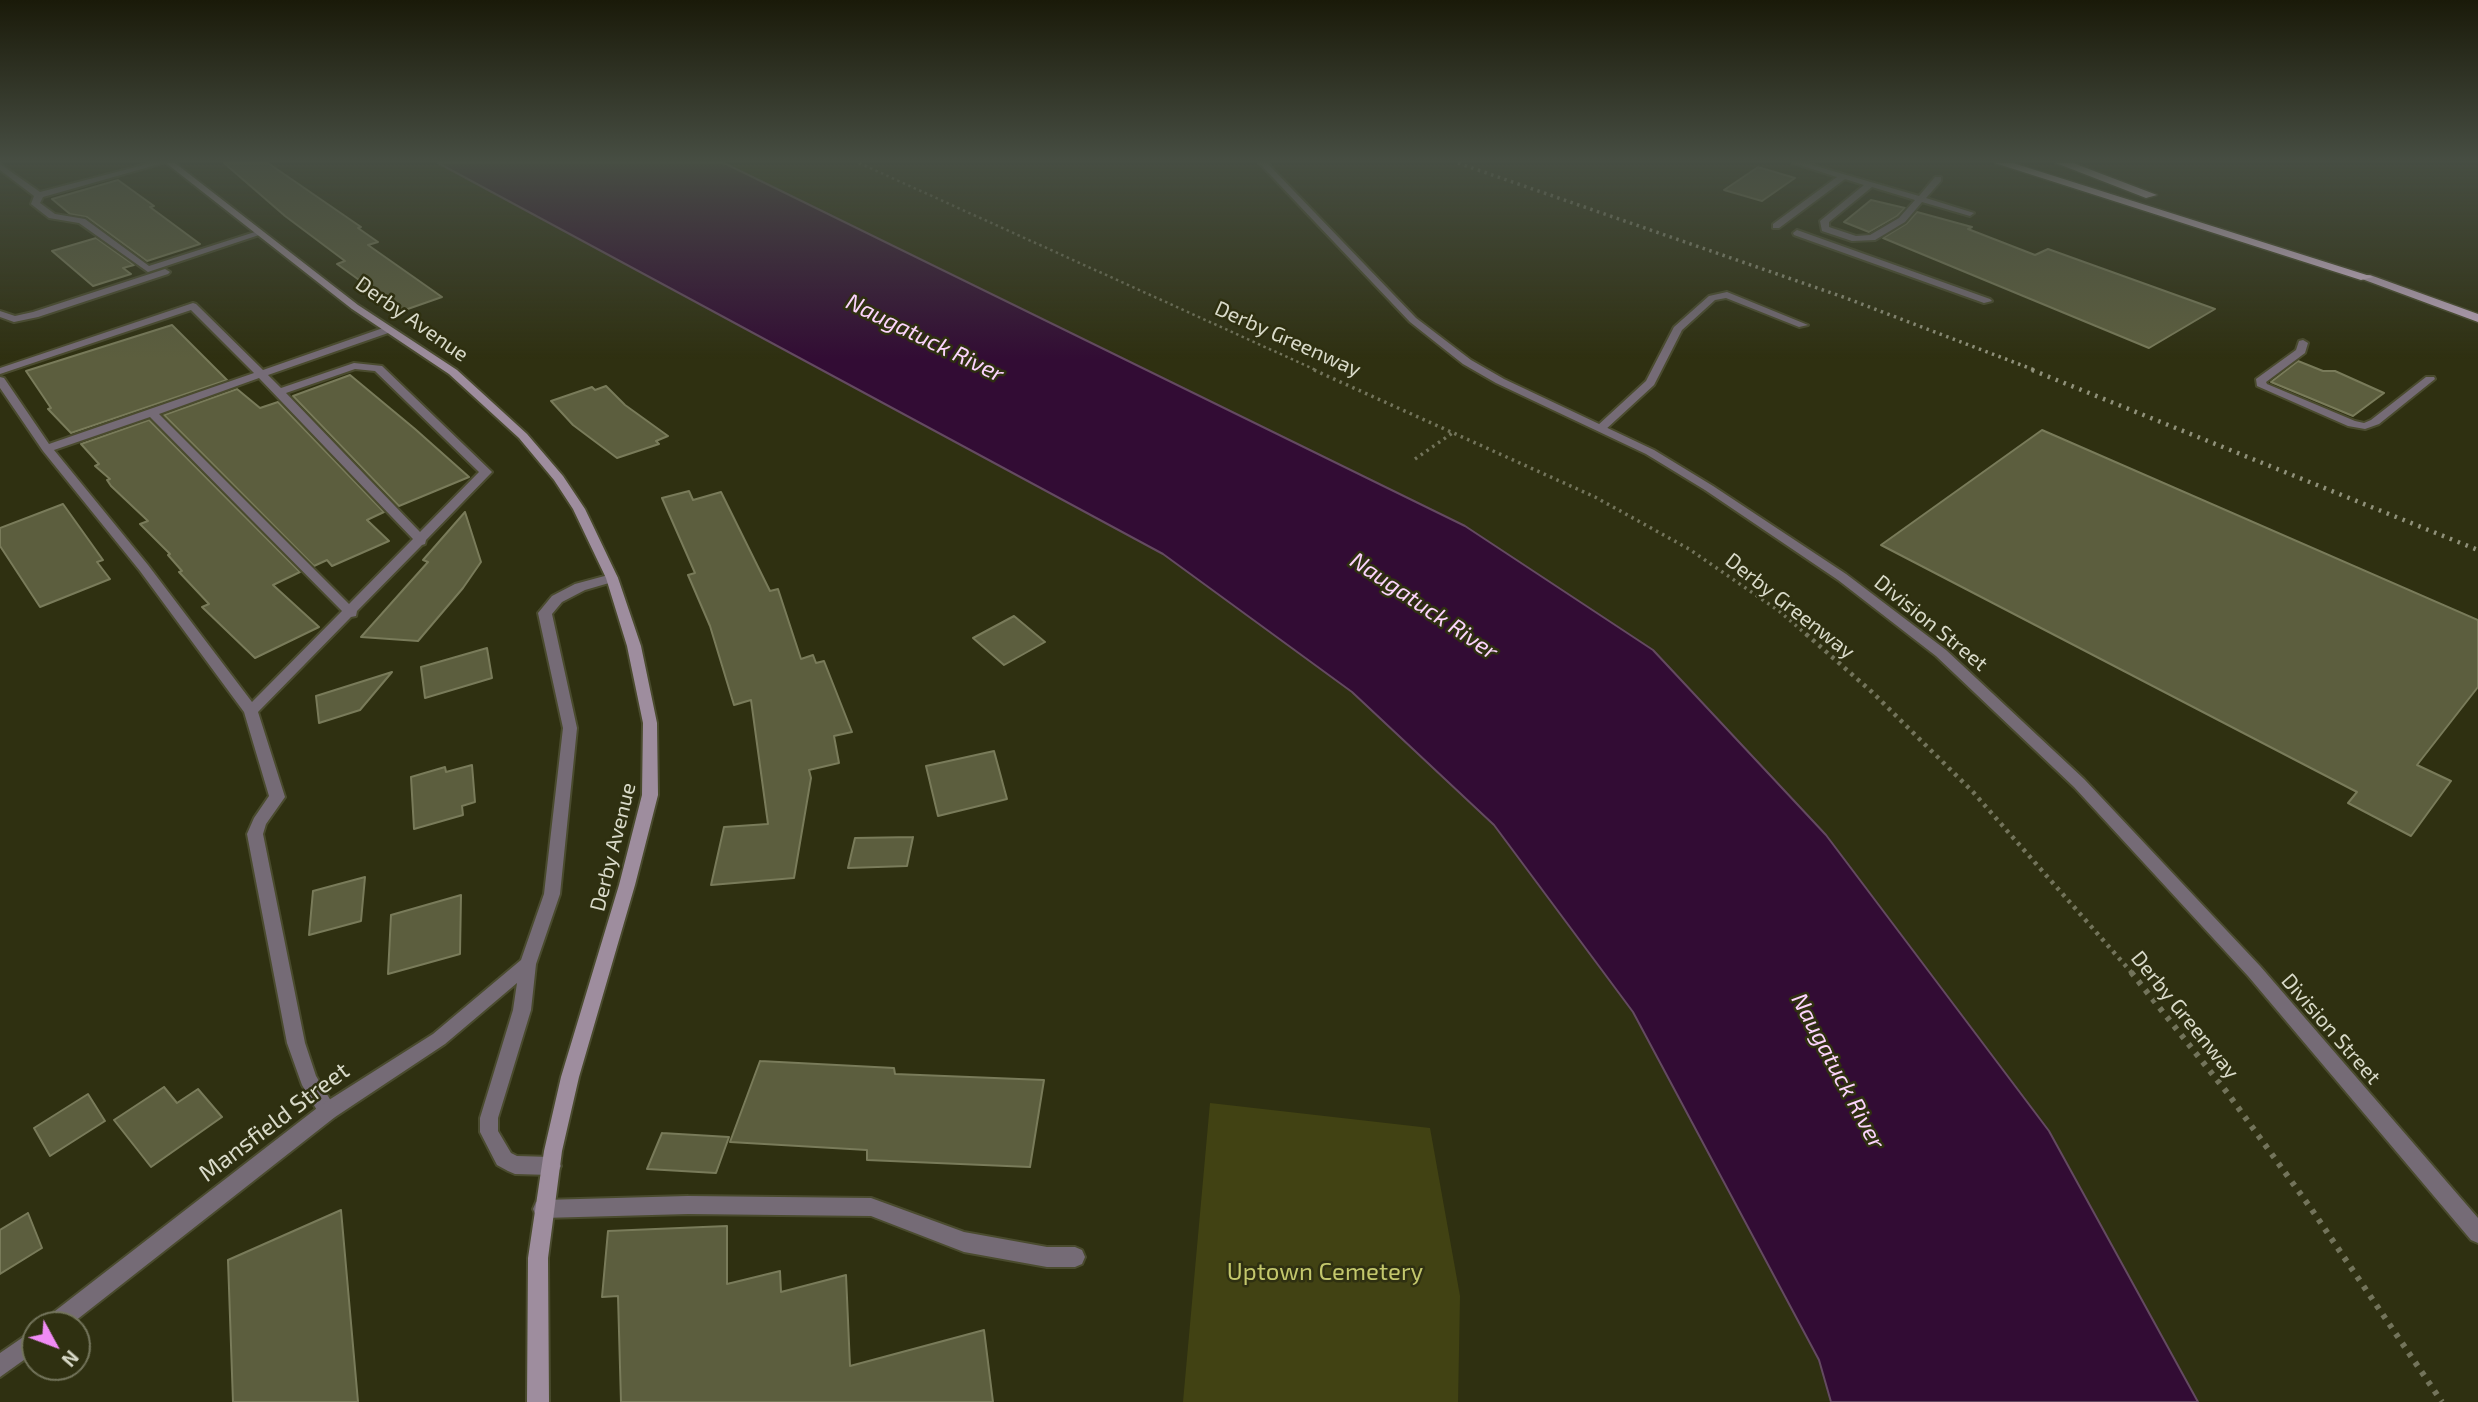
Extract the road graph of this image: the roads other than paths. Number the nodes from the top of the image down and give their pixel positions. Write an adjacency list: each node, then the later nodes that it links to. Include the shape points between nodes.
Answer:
1 (91, 228): 9 (street, via 148,269)
2 (255, 228): 9 (main road, Derby Avenue)
3 (1326, 228): 23 (street, Division Street, via 1413,320 1467,362)
4 (1825, 228): 5 (street, via 1855,239 1872,238)
5 (1888, 228)
6 (2210, 228): 10 (highway)
7 (2236, 228): 10 (highway)
8 (1797, 233): 11 (street)
9 (265, 236): 12 (street, via 35,315 14,320); 15 (main road, Derby Avenue)
10 (2366, 277): 13 (main road)
11 (1987, 300)
12 (0, 314)
13 (2478, 318)
14 (1803, 325): 23 (street, via 1727,295 1712,298 1678,329 1650,383)
15 (387, 330): 18 (street); 26 (main road, Derby Avenue, via 453,372 523,436 579,509)
16 (2303, 343): 19 (street, via 2301,351 2260,381 2262,386 2352,424 2375,422)
17 (0, 371): 18 (street, via 193,306)
18 (262, 374): 21 (street); 22 (street)
19 (2430, 379)
20 (0, 380): 24 (street)
21 (279, 392): 25 (street); 25 (street, via 354,366 378,369 486,472)
22 (152, 413): 24 (street); 27 (street)
23 (1601, 428): 33 (street, Division Street, via 1650,452 1753,515 1941,653 2079,783 2254,971)
24 (47, 449): 28 (street)
25 (421, 541): 27 (street)
26 (612, 578): 29 (street, via 557,599 545,613 570,728 552,894); 31 (main road, Derby Avenue, via 634,646 650,723 650,794 570,1077)
27 (351, 612): 28 (street)
28 (251, 710): 30 (street, via 277,797 255,834 296,1043 308,1079)
29 (528, 964): 30 (street, Mansfield Street, via 439,1039); 31 (street, via 522,1010 489,1118 489,1132 504,1158 515,1165)
30 (328, 1111): 35 (street, Mansfield Street)
31 (551, 1166): 32 (main road, Derby Avenue)
32 (543, 1209): 34 (street, via 871,1207 964,1242 1047,1257); 38 (main road, Derby Avenue, via 538,1258)
33 (2478, 1233)
34 (1075, 1257)
35 (71, 1311)
36 (21, 1350): 37 (street)
37 (0, 1366)
38 (538, 1402)

